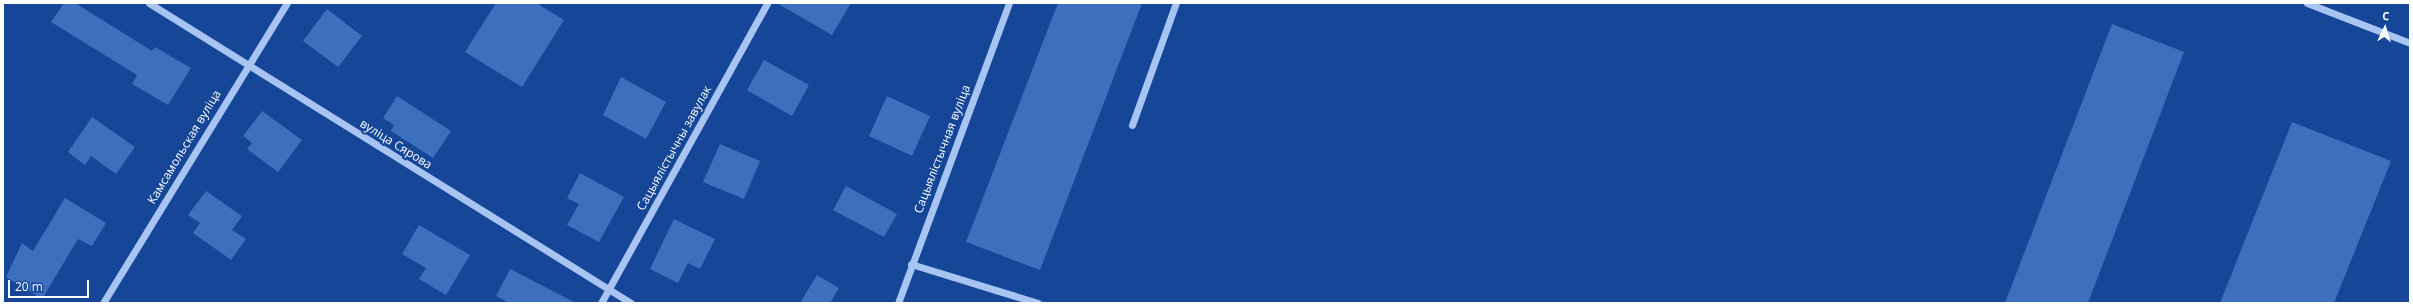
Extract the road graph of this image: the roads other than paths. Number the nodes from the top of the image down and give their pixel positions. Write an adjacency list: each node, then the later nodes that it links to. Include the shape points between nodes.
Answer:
1 (149, 3): 8 (street, вуліца Сярова)
2 (287, 3): 8 (street, Камсамольская вуліца)
3 (767, 3): 11 (street, Сацыялістычны завулак)
4 (1009, 3): 10 (street, Сацыялістычная вуліца)
5 (1176, 3): 9 (street)
6 (2307, 3): 7 (street)
7 (2410, 43)
8 (248, 63): 11 (street, вуліца Сярова); 12 (street, Камсамольская вуліца)
9 (1132, 125)
10 (911, 264): 15 (street, Сацыялістычная вуліца); 16 (street)
11 (607, 291): 13 (street, Сацыялістычны завулак); 14 (street, вуліца Сярова)
12 (103, 303)
13 (601, 303)
14 (631, 303)
15 (898, 303)
16 (1038, 303)

